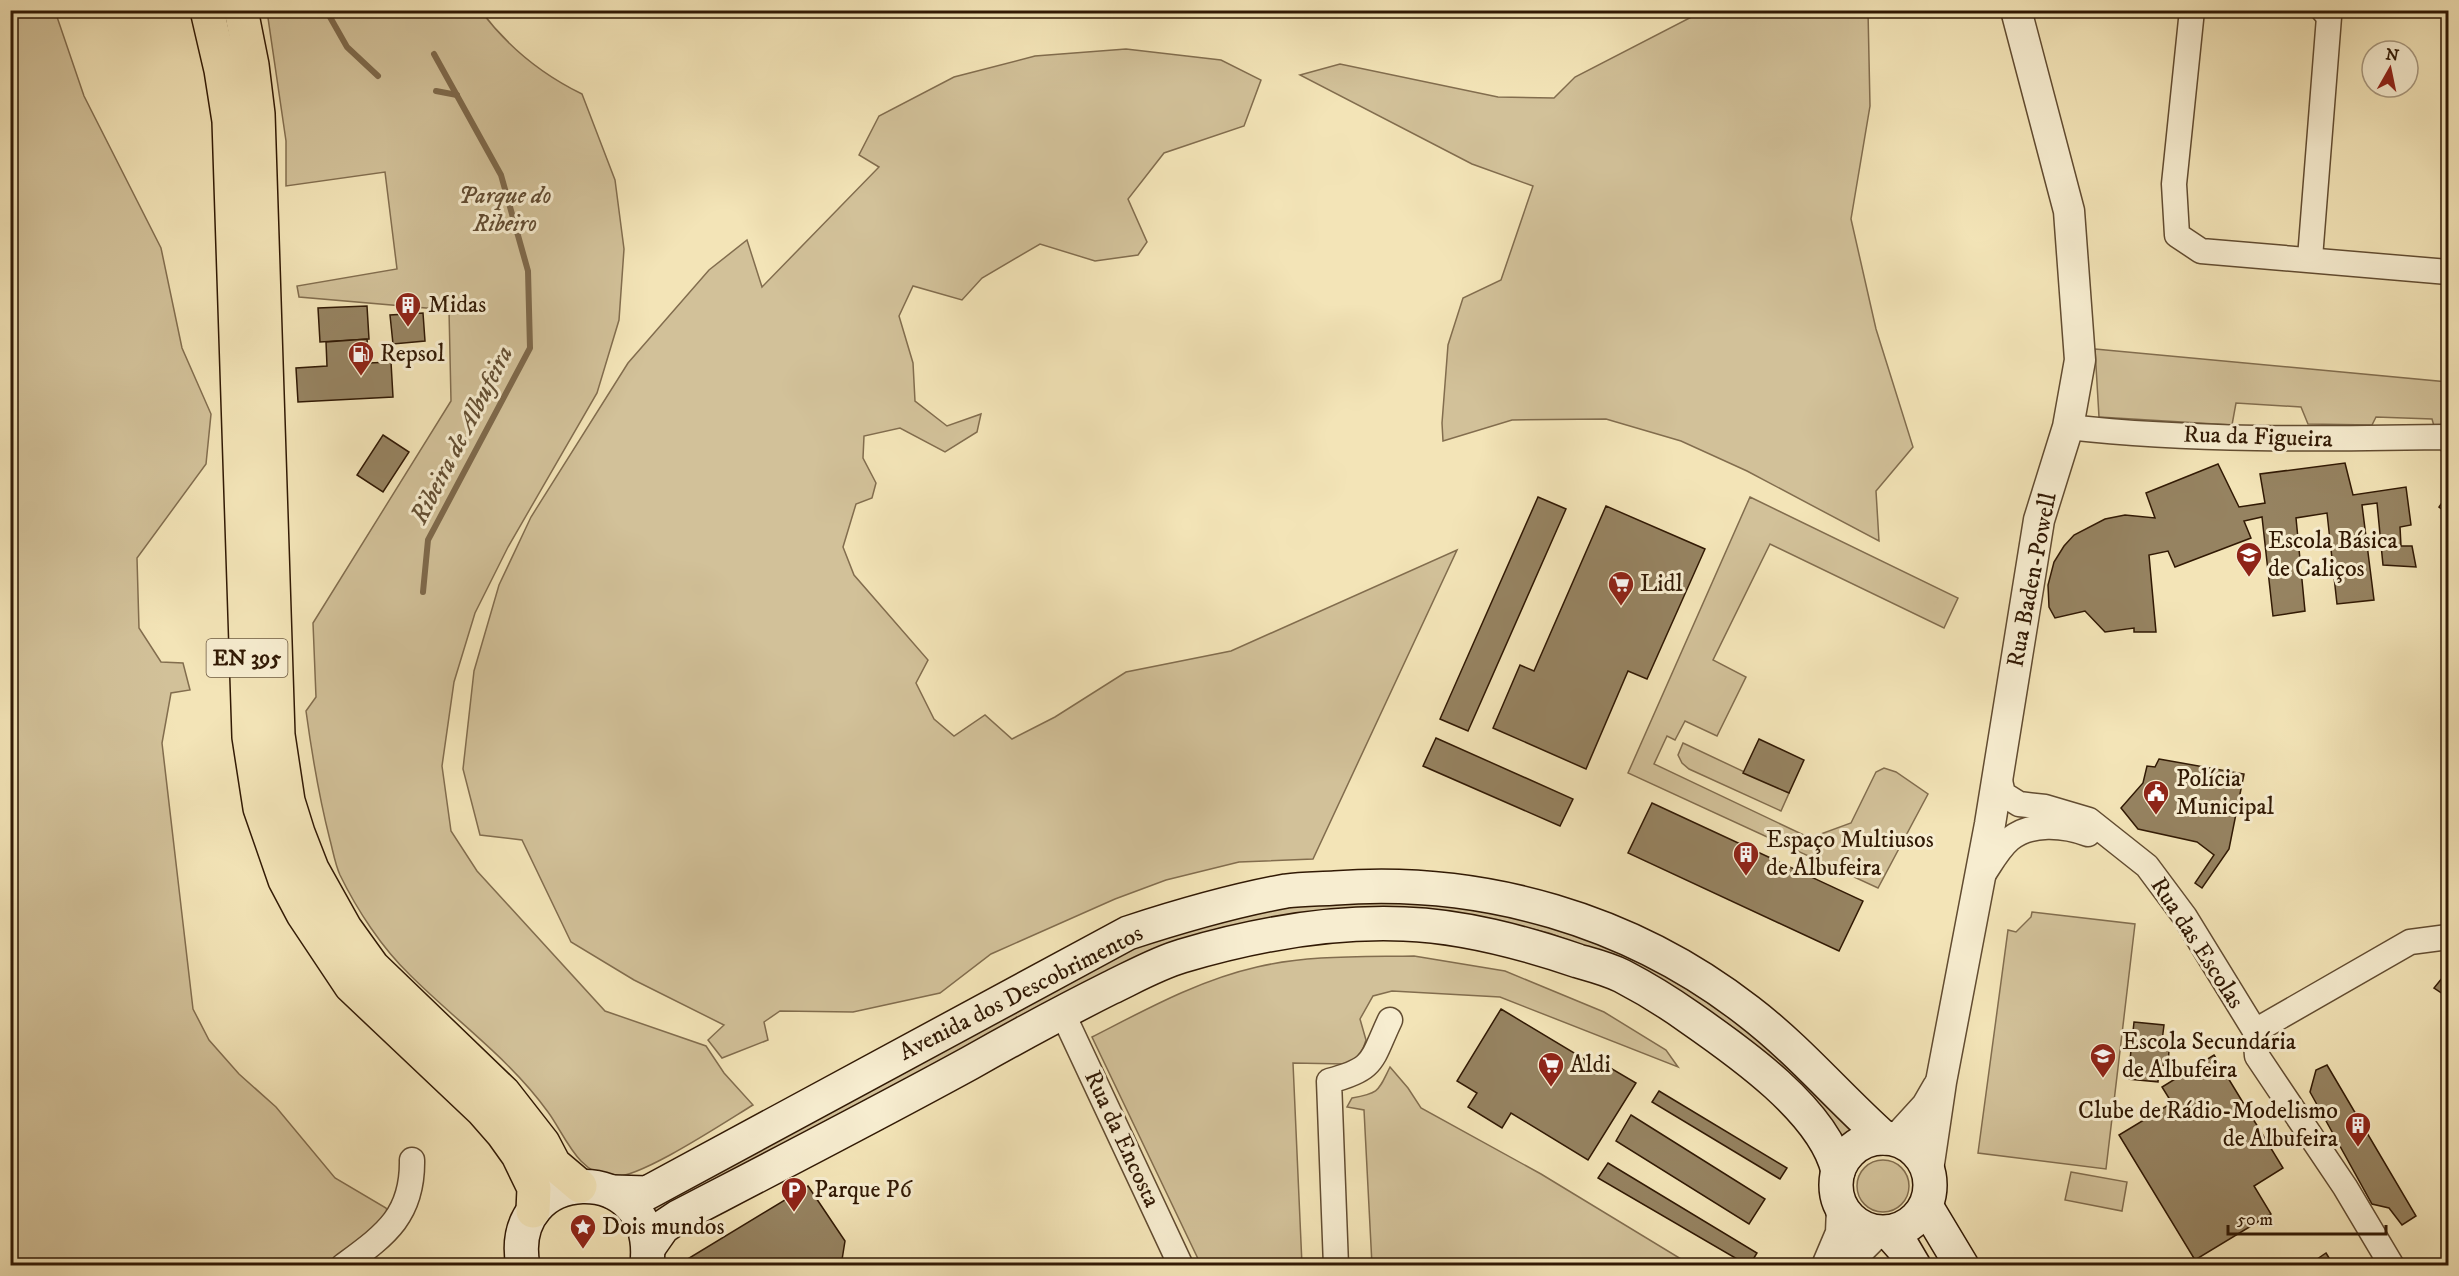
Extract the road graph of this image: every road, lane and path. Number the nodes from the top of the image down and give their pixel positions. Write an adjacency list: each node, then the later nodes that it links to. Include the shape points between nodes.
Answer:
1 (207, 10): 27 (main road, EN 395, via 221,70 229,132 249,737 260,808 285,880 321,944 351,986 503,1134 534,1188)
2 (241, 10): 23 (main road, EN 395, via 258,114 278,735 288,801 328,900 374,967 504,1093 543,1143 554,1164)
3 (2016, 10): 8 (street, Rua Baden-Powell, via 2069,211 2080,360)
4 (2192, 10): 6 (street, via 2174,184 2176,235 2201,251)
5 (2323, 10): 6 (street, via 2329,17)
6 (2310, 258): 7 (street)
7 (2448, 272)
8 (2068, 426): 9 (street, Rua da Figueira, via 2311,440); 10 (street, Rua Baden-Powell, via 2039,520)
9 (2448, 440)
10 (1998, 772): 11 (street, via 2003,794); 12 (street, Rua Baden-Powell)
11 (2019, 804): 12 (street, via 2000,814); 13 (street, Rua das Escolas, via 2089,820)
12 (2000, 831): 13 (street, Rua das Escolas, via 2041,826 2081,831); 18 (street, Rua Baden-Powell, via 1980,881)
13 (2119, 845): 17 (street, Rua das Escolas, via 2147,866 2185,917)
14 (2448, 936): 17 (street, via 2410,942)
15 (1062, 1012): 21 (main road, Avenida dos Descobrimentos, via 1180,957 1258,938 1340,925 1404,924 1469,931 1542,948 1619,975 1671,1004 1740,1052 1799,1107 1826,1140); 29 (main road, Avenida dos Descobrimentos, via 678,1217 663,1227); 32 (street, Rua da Encosta)
16 (1390, 1020): 33 (street, via 1370,1064 1356,1074 1329,1081)
17 (2255, 1031): 38 (street, Rua das Escolas, via 2257,1056 2345,1187)
18 (1941, 1082): 19 (street, Rua Baden-Powell, via 1927,1106); 22 (street, Rua Baden-Powell)
19 (1890, 1139): 21 (main road, via 1861,1144); 22 (main road, via 1916,1150); 24 (main road, Avenida dos Descobrimentos, via 1861,1118 1792,1046 1747,1009 1678,963 1607,929 1553,910 1467,891 1376,885 1288,891 1205,908 1128,933 647,1192)
20 (412, 1160): 31 (street, via 413,1182 406,1205 393,1226)
21 (1838, 1170): 26 (main road, via 1836,1183)
22 (1928, 1170): 25 (main road, via 1930,1191)
23 (580, 1186): 24 (main road, Avenida dos Descobrimentos, via 597,1186); 27 (main road, via 554,1193)
24 (613, 1192): 29 (main road, via 638,1215 646,1230)
25 (1926, 1206): 28 (main road, via 1917,1219); 37 (main road)
26 (1842, 1208): 28 (main road, via 1862,1227); 34 (street, via 1841,1233)
27 (533, 1211): 30 (main road, via 521,1238)
28 (1883, 1232): 35 (street); 36 (main road, via 1904,1249)
29 (648, 1256)
30 (518, 1261)
31 (343, 1266)
32 (1181, 1266)
33 (1336, 1266)
34 (1827, 1266)
35 (1843, 1266)
36 (1914, 1266)
37 (1962, 1266)
38 (2392, 1266)

